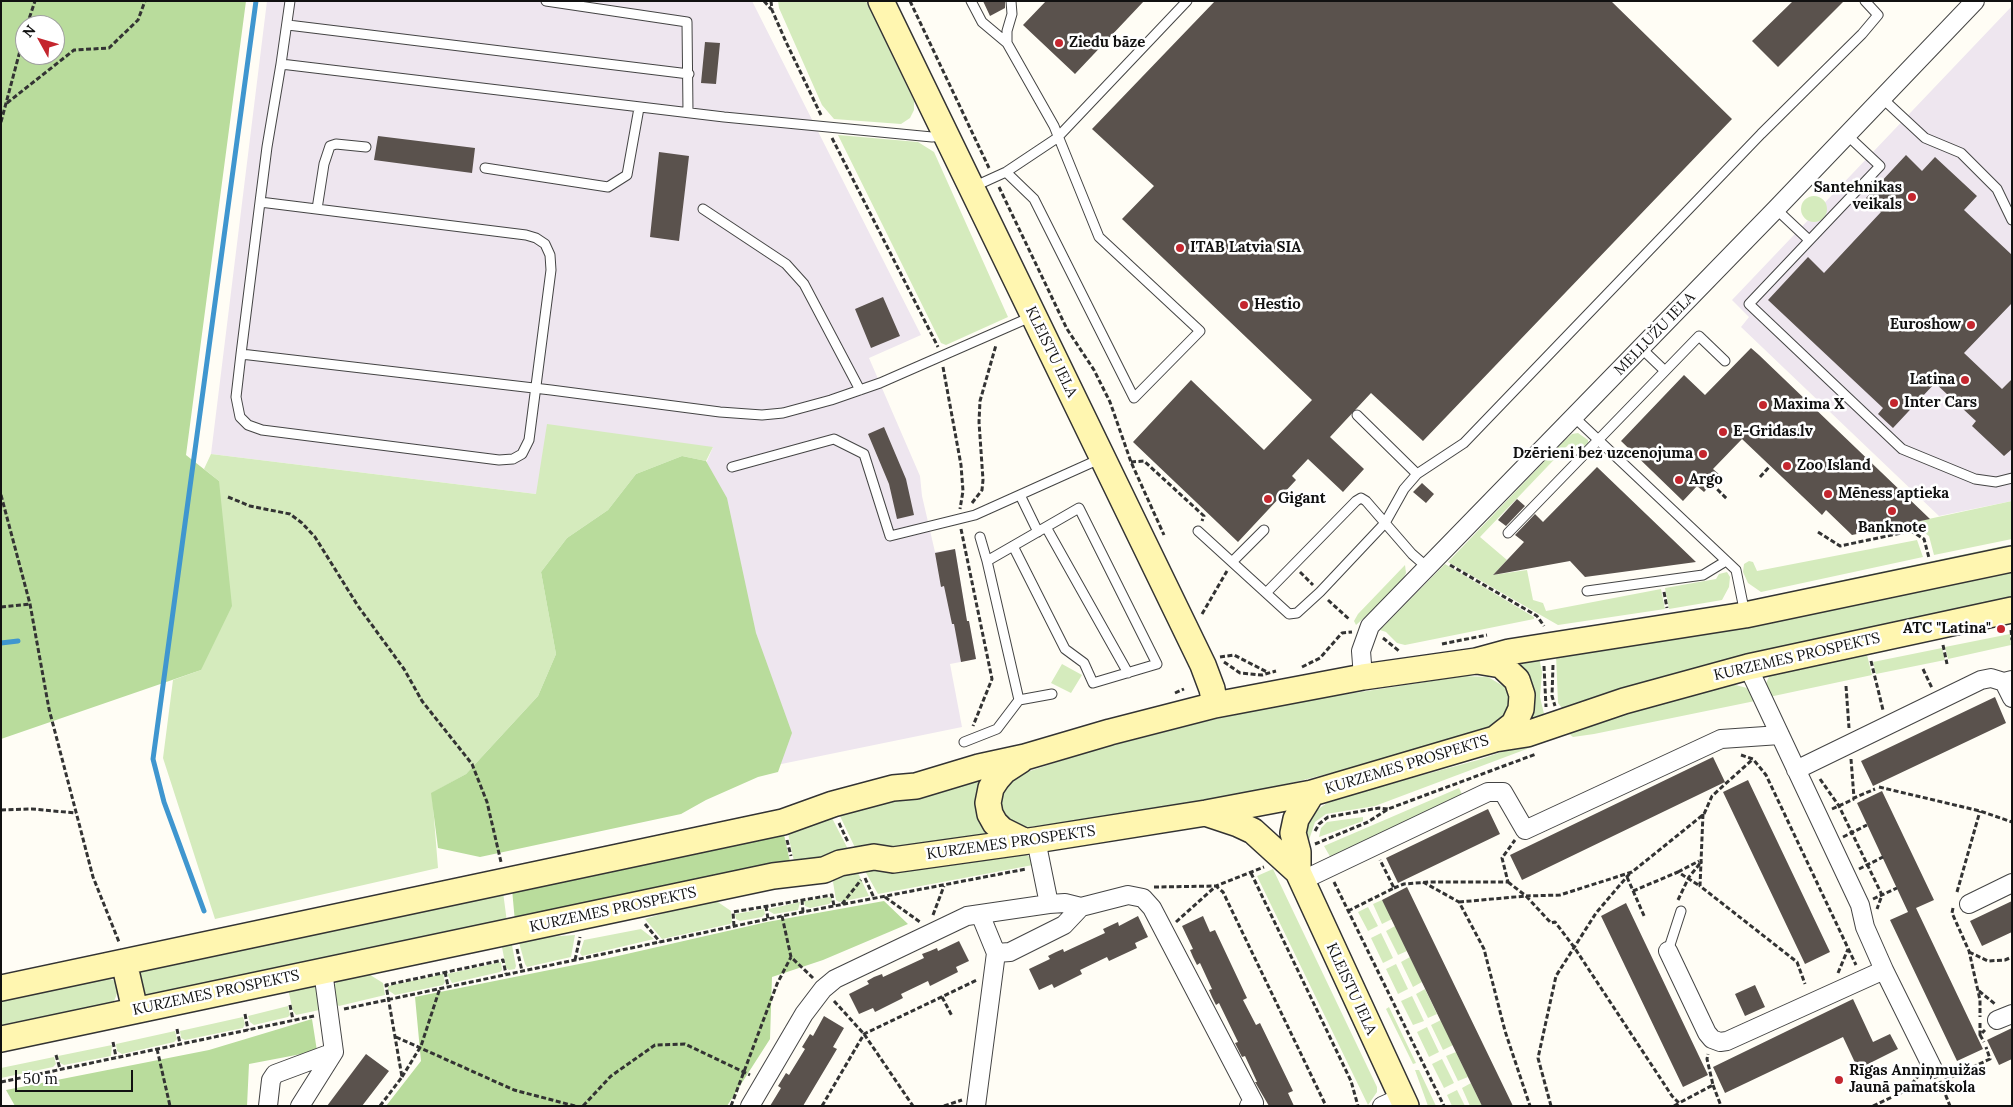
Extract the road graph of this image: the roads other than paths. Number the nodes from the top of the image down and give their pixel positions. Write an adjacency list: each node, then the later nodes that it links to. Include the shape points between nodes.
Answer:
1 (290, 1): 9 (lane)
2 (546, 1): 12 (lane, via 687,22)
3 (881, 1): 17 (main road, KLEISTU IELA)
4 (972, 1): 10 (lane, via 982,22)
5 (1010, 1): 10 (lane, via 1012,14)
6 (1186, 1): 18 (lane)
7 (1865, 1): 41 (lane, via 1878,15 1862,34 1761,134 1464,443)
8 (1975, 1): 13 (street, MELLUŽU IELA)
9 (288, 25): 11 (lane); 12 (lane)
10 (1007, 43): 18 (lane)
11 (281, 64): 14 (lane); 23 (lane)
12 (689, 74): 15 (lane)
13 (1882, 98): 16 (street, MELLUŽU IELA); 27 (lane, via 1925,138 1961,153 1997,188)
14 (639, 108): 15 (lane); 20 (lane, via 627,175 608,187)
15 (688, 112): 17 (lane)
16 (1847, 135): 26 (street, MELLUŽU IELA); 28 (lane, via 1880,166)
17 (946, 136): 22 (main road, KLEISTU IELA)
18 (1058, 138): 21 (lane); 21 (lane, via 1099,237 1200,331 1134,398 1034,199)
19 (366, 147): 24 (lane, via 330,146)
20 (485, 168)
21 (1006, 172): 22 (lane)
22 (971, 188): 29 (main road, KLEISTU IELA)
23 (260, 202): 24 (lane); 31 (lane)
24 (317, 209): 34 (lane, via 526,234 541,241 550,255 551,270)
25 (703, 209): 35 (lane, via 786,264 804,284)
26 (1776, 209): 28 (lane); 30 (street, MELLUŽU IELA)
27 (2012, 220)
28 (1809, 240): 42 (lane, via 1749,304 1902,448 1976,479 1996,482)
29 (1033, 316): 35 (lane); 39 (main road, KLEISTU IELA)
30 (1641, 348): 33 (lane); 37 (street, MELLUŽU IELA)
31 (241, 354): 34 (lane); 34 (lane, via 236,406 242,420 255,428 499,460 516,458 526,448)
32 (1725, 361): 33 (lane, via 1699,336)
33 (1665, 371): 38 (lane)
34 (536, 389): 35 (lane, via 762,415 805,408)
35 (860, 390)
36 (1357, 415): 41 (lane)
37 (1574, 417): 38 (lane); 55 (street, MELLUŽU IELA)
38 (1599, 441): 48 (lane); 54 (lane)
39 (1102, 458): 43 (lane); 68 (main road, KLEISTU IELA, via 1203,665)
40 (732, 467): 43 (lane, via 834,439 864,454 890,536 975,514)
41 (1417, 474): 44 (lane)
42 (2012, 478)
43 (1020, 495): 45 (lane)
44 (1385, 523): 55 (lane); 57 (lane, via 1298,613 1290,614); 57 (lane, via 1361,498)
45 (1042, 530): 50 (lane); 62 (lane); 62 (lane, via 1079,508 1157,664)
46 (1264, 530): 53 (lane)
47 (1198, 531): 53 (lane)
48 (1508, 533)
49 (980, 537): 52 (lane)
50 (1013, 546): 52 (lane); 62 (lane, via 1065,649 1084,664 1093,683)
51 (2012, 559): 58 (main road)
52 (987, 561): 67 (lane)
53 (1233, 561): 57 (lane)
54 (1726, 561): 56 (lane, via 1703,574); 58 (lane, via 1736,570)
55 (1428, 568): 63 (street, MELLUŽU IELA, via 1370,626 1361,651)
56 (1587, 591)
57 (1266, 593)
58 (1745, 615): 60 (main road, via 1509,652)
59 (2006, 620): 61 (main road, KURZEMES PROSPEKTS)
60 (1476, 661): 63 (main road); 70 (main road, via 1501,665 1517,680 1522,695 1521,709 1514,724)
61 (1748, 667): 69 (street); 70 (main road, KURZEMES PROSPEKTS, via 1624,701 1527,734)
62 (1128, 673)
63 (1363, 677): 68 (main road)
64 (2008, 681): 66 (street); 73 (street, via 1981,680)
65 (1052, 694): 67 (lane)
66 (2012, 698)
67 (1018, 700): 71 (lane, via 997,729)
68 (1215, 705): 72 (main road)
69 (1780, 735): 73 (street); 77 (street, via 1721,739 1526,830 1503,792 1488,792 1326,868)
70 (1495, 739): 74 (main road, KURZEMES PROSPEKTS)
71 (964, 742)
72 (1025, 758): 76 (main road, via 1000,775 991,788 988,803 995,823 1002,830); 84 (main road, via 979,767 916,786 884,790 783,822)
73 (1796, 770): 87 (street, via 1860,905 1865,927)
74 (1312, 793): 75 (main road, KURZEMES PROSPEKTS); 77 (main road, KLEISTU IELA, via 1296,819 1293,833)
75 (1206, 813): 76 (main road, KURZEMES PROSPEKTS); 77 (main road, KLEISTU IELA, via 1253,831)
76 (1030, 841): 80 (street, via 1041,866); 88 (main road, KURZEMES PROSPEKTS, via 893,860 874,857 840,863 824,870 795,873)
77 (1300, 877): 94 (main road, KLEISTU IELA)
78 (2012, 883): 79 (street)
79 (1960, 901)
80 (1049, 904): 81 (street, via 1065,902); 83 (street)
81 (1081, 906): 86 (street, via 1064,925 1010,952); 99 (street, via 1128,895 1143,898 1152,908 1254,1103)
82 (1681, 911): 85 (lane)
83 (980, 914): 86 (street); 97 (street, via 958,919 848,972 823,989 804,1014)
84 (118, 951): 89 (main road); 90 (main road)
85 (1668, 951): 87 (street, via 1707,1033 1712,1039 1727,1041)
86 (996, 953): 98 (street)
87 (1884, 970): 93 (street)
88 (323, 972): 90 (main road, KURZEMES PROSPEKTS); 92 (street)
89 (1, 988)
90 (136, 1014): 91 (main road, KURZEMES PROSPEKTS)
91 (1, 1039)
92 (334, 1052): 95 (street, via 275,1074 271,1080); 96 (street, via 332,1060)
93 (1937, 1076)
94 (1396, 1103)
95 (268, 1106)
96 (300, 1106)
97 (750, 1106)
98 (976, 1106)
99 (1249, 1106)

